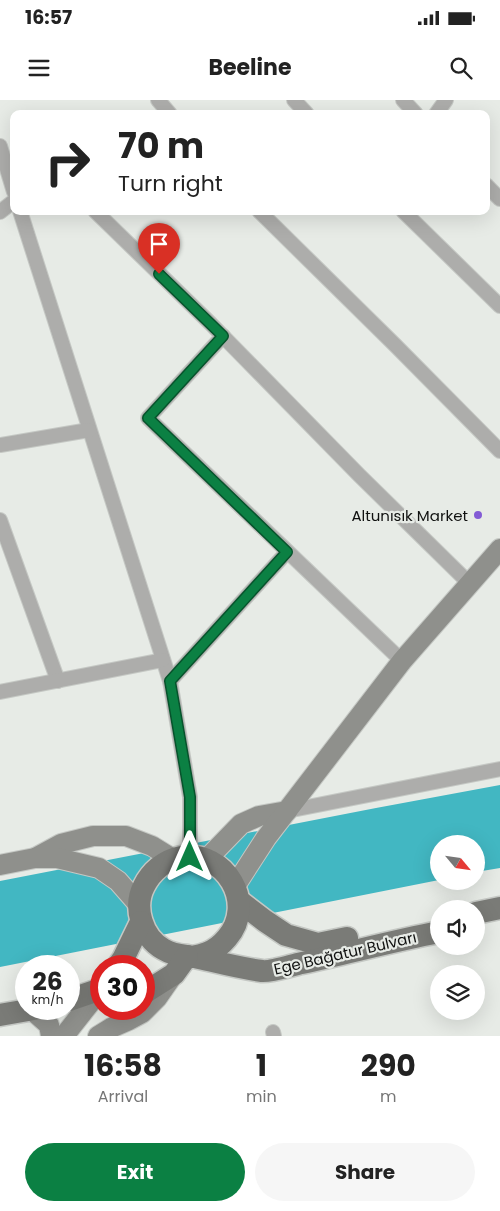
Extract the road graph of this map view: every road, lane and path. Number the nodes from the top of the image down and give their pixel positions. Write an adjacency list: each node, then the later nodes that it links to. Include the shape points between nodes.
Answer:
1 (158, 100): 4 (street)
2 (294, 100): 5 (street)
3 (403, 100): 6 (street)
4 (167, 110)
5 (303, 110)
6 (412, 110)
7 (0, 147): 8 (street)
8 (10, 179)
9 (490, 189): 10 (street)
10 (500, 199)
11 (10, 204): 12 (street)
12 (0, 212)
13 (21, 215): 19 (street)
14 (99, 215): 18 (street)
15 (264, 215): 21 (street)
16 (407, 215): 17 (street)
17 (500, 306)
18 (223, 336): 23 (street, via 148,418); 25 (street)
19 (89, 430): 20 (street); 26 (street)
20 (0, 445)
21 (500, 450)
22 (0, 520): 28 (street)
23 (287, 552): 27 (street); 29 (street)
24 (499, 552): 25 (main road)
25 (470, 584): 27 (main road)
26 (163, 660): 28 (street); 29 (street)
27 (402, 662): 32 (main road)
28 (58, 680): 30 (street)
29 (170, 681): 34 (street, via 190,797)
30 (0, 692)
31 (500, 769): 32 (street)
32 (287, 811): 34 (main road, via 259,816 240,824); 36 (main road, via 266,838)
33 (35, 858): 34 (main road, via 61,844 93,836 126,836); 35 (main road); 39 (main road, via 57,858 99,868 118,881)
34 (190, 859): 36 (main road, via 213,862 226,872); 39 (main road, via 164,863 151,874 142,888)
35 (0, 866)
36 (237, 894): 41 (main road, Ege Bağatur Bulvarı, via 265,921 286,935 318,944); 45 (main road, via 238,917 232,932 221,945)
37 (500, 908): 38 (main road)
38 (485, 911)
39 (140, 913): 44 (main road); 45 (main road, via 149,937)
40 (500, 921): 42 (main road)
41 (430, 922)
42 (485, 924)
43 (430, 934): 45 (main road, Ege Bağatur Bulvarı, via 264,972)
44 (124, 955)
45 (184, 962): 46 (main road); 53 (main road, via 142,1013)
46 (155, 984)
47 (89, 999): 52 (main road)
48 (15, 1012): 49 (main road)
49 (0, 1015)
50 (45, 1020): 51 (main road)
51 (51, 1036)
52 (64, 1036)
53 (98, 1036)

